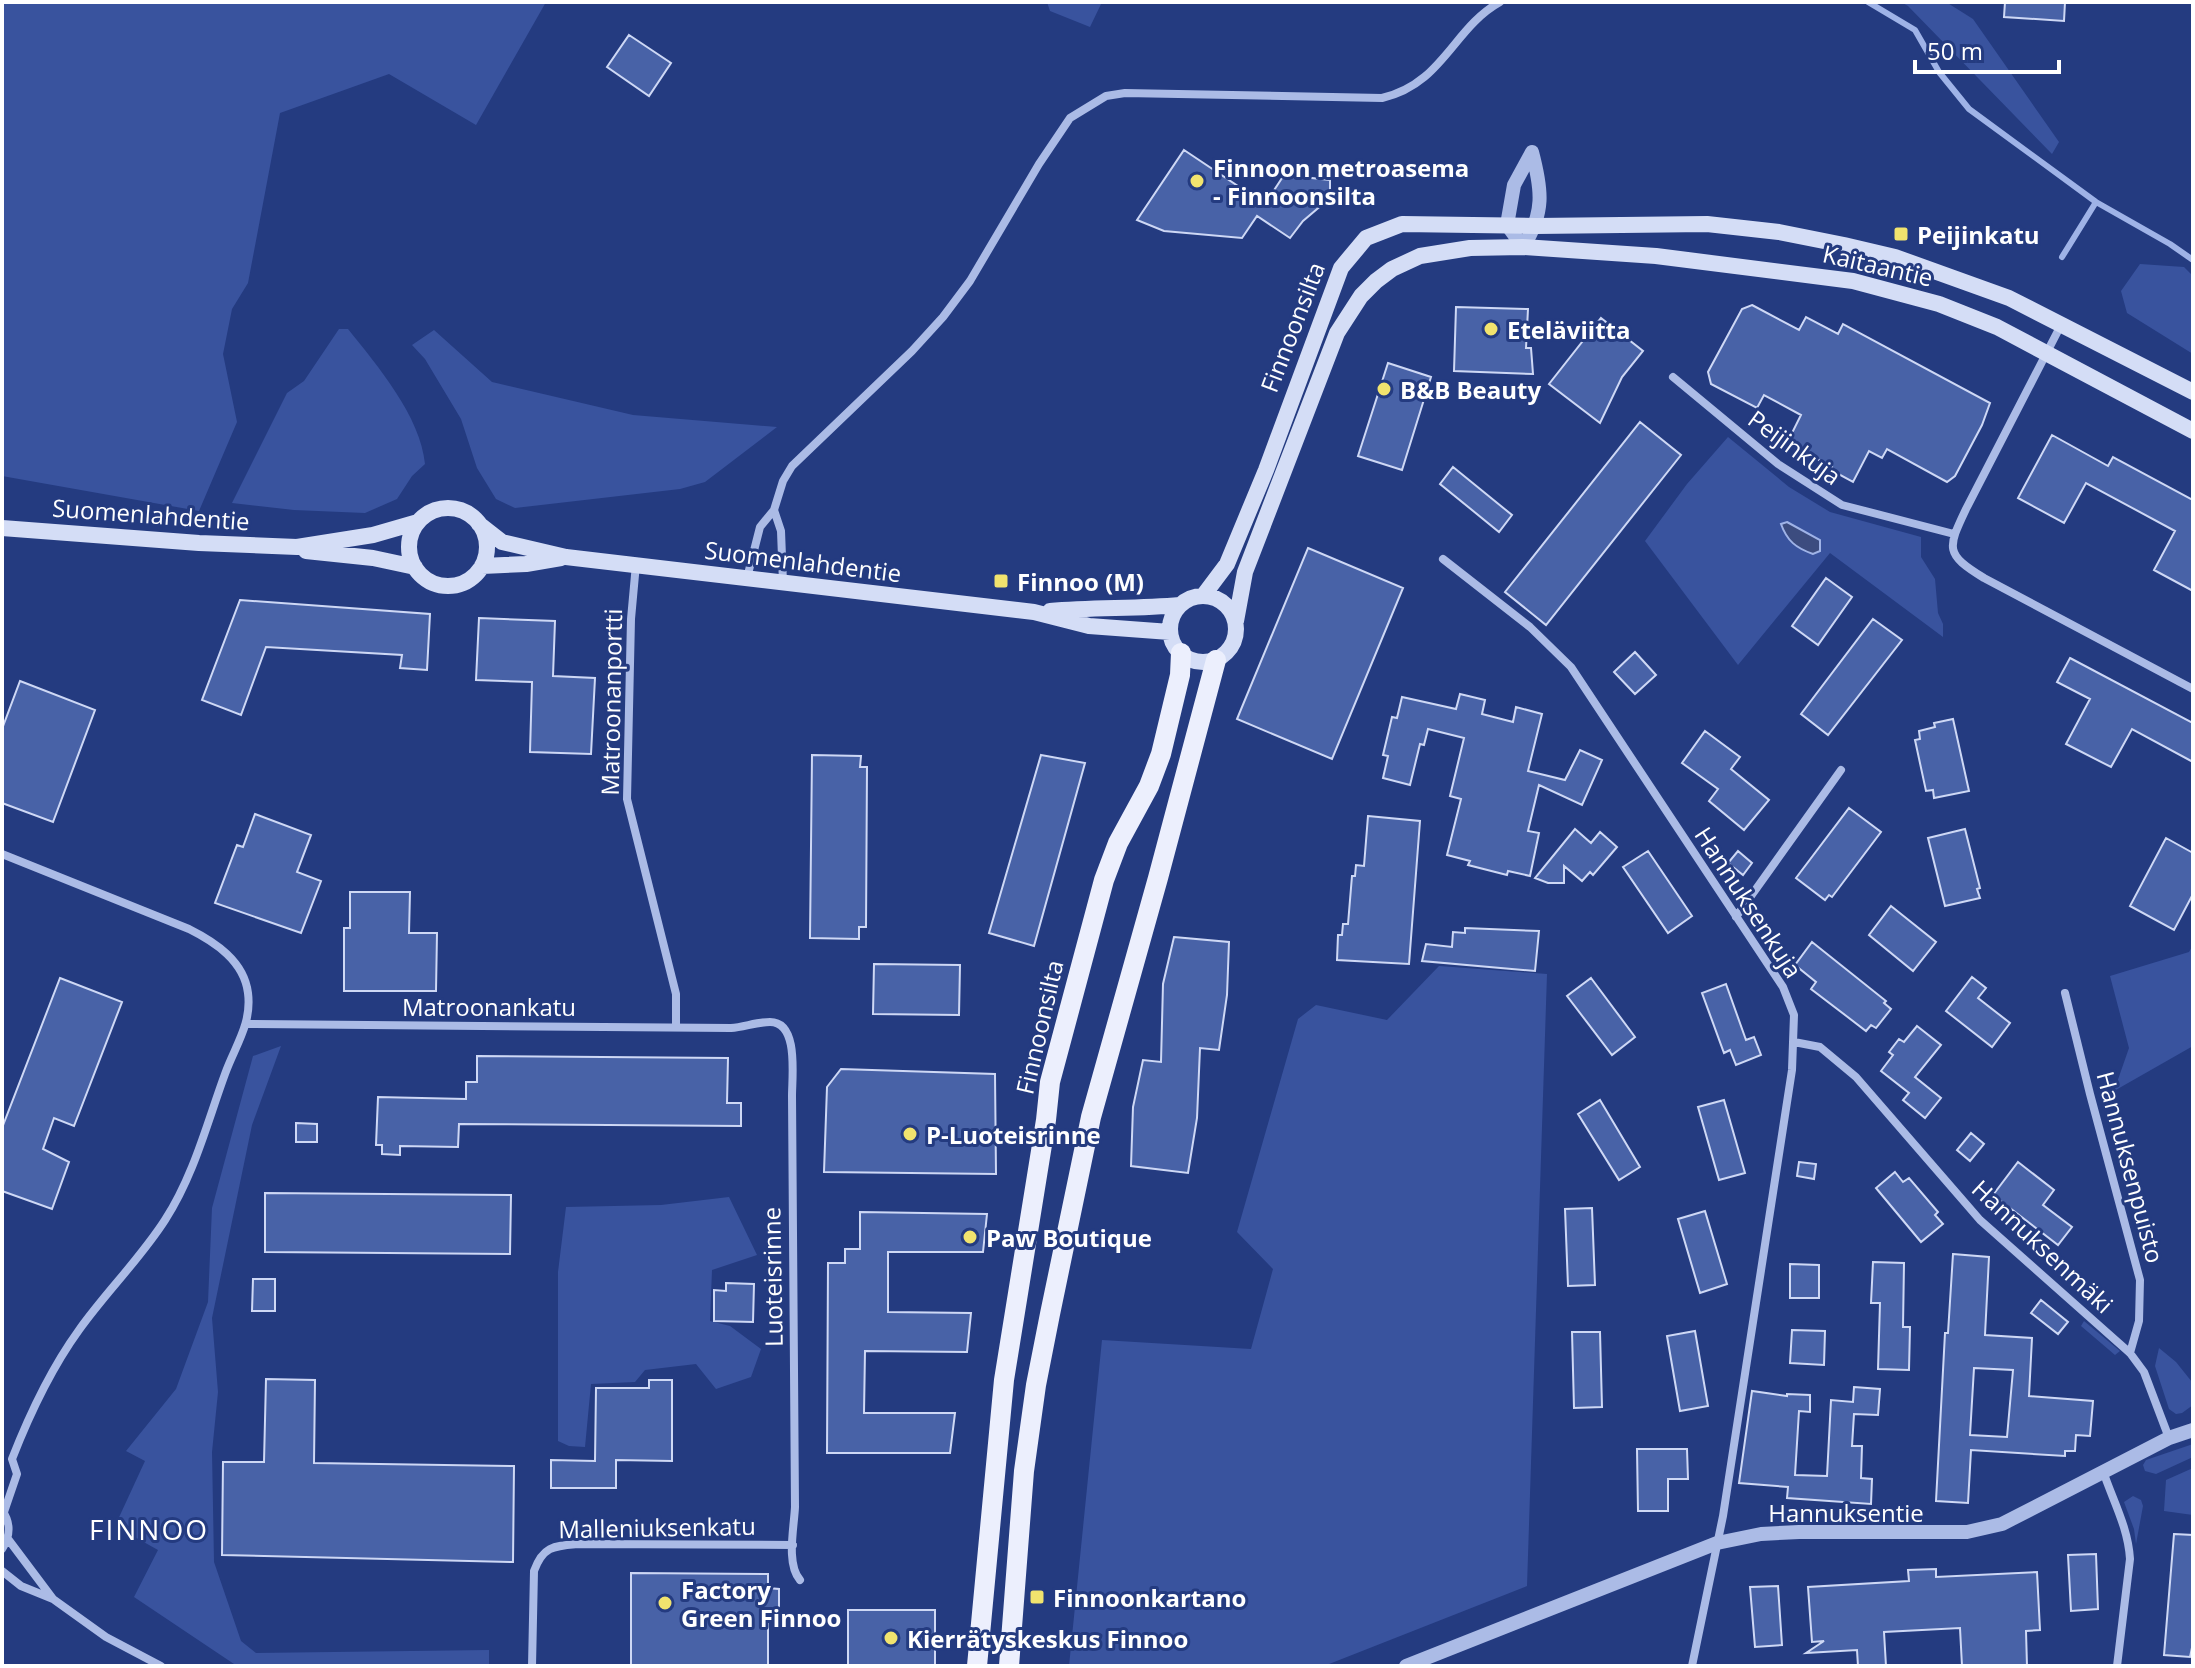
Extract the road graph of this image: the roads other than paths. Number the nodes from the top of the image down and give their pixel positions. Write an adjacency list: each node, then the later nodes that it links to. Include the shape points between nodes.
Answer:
1 (1500, 2): 10 (street, via 1428,74 1398,94 1382,98 1125,93 1106,96 1070,118 943,317 801,455 783,481)
2 (1507, 225): 3 (main road, Finnoonsilta); 3 (street, via 1514,185 1532,152 1541,185); 4 (street); 23 (main road, Finnoonsilta, via 1402,224 1366,238 1353,252 1341,268 1227,564)
3 (1536, 226): 4 (street); 5 (main road, Kaitaantie, via 1707,224 1779,232 1895,257 2009,298)
4 (1523, 247): 6 (main road, Kaitaantie, via 1656,256 1853,281 1939,304); 26 (main road, Finnoonsilta, via 1420,256 1392,269 1361,296 1337,333 1307,406 1245,572)
5 (2062, 324): 6 (street); 8 (main road, Kaitaantie)
6 (2046, 353): 9 (main road, Kaitaantie); 14 (street)
7 (1673, 377): 14 (street, Peijinkuja, via 1778,464 1842,505)
8 (2193, 392)
9 (2193, 431)
10 (774, 510): 21 (street, via 760,527); 22 (street, via 781,531)
11 (418, 522): 12 (main road, via 437,510 453,509); 15 (main road, Suomenlahdentie); 20 (main road, via 409,544)
12 (479, 524): 16 (main road, Suomenlahdentie, via 502,542); 19 (main road, via 487,544)
13 (2, 528): 15 (main road, Suomenlahdentie)
14 (1954, 534): 30 (street, via 1951,549 1964,566)
15 (297, 547): 20 (main road, Suomenlahdentie, via 373,558)
16 (566, 557): 18 (main road, Suomenlahdentie); 19 (main road, Suomenlahdentie)
17 (1443, 559): 33 (street, Hannuksenkuja, via 1530,627 1571,667)
18 (636, 564): 21 (main road, Suomenlahdentie); 36 (street, Matroonanportti, via 627,799 676,994)
19 (482, 566): 20 (main road, via 473,577 445,586)
20 (420, 572)
21 (747, 578): 22 (main road, Suomenlahdentie)
22 (783, 583): 25 (main road, Suomenlahdentie)
23 (1203, 596): 24 (main road); 26 (main road, via 1223,602)
24 (1180, 605): 25 (main road, Suomenlahdentie); 27 (main road)
25 (1034, 612): 27 (main road, Suomenlahdentie, via 1089,626)
26 (1236, 621): 29 (main road, via 1233,644)
27 (1170, 632): 28 (main road)
28 (1181, 653): 29 (main road, via 1192,660); 55 (main road, Finnoonsilta, via 1161,754 1104,880 1050,1082 1004,1380)
29 (1216, 660): 56 (main road, via 1091,1117 1055,1291 1024,1471)
30 (2193, 689)
31 (1841, 770): 33 (street)
32 (2, 854): 35 (street, via 217,944 244,978)
33 (1736, 917): 38 (street, Hannuksenkuja, via 1783,987 1794,1015)
34 (2065, 993): 39 (street, Hannuksenpuisto, via 2140,1280 2139,1321)
35 (247, 1024): 36 (street, Matroonankatu); 42 (street, via 180,1194 58,1362)
36 (676, 1027): 37 (street, Matroonankatu)
37 (731, 1028): 48 (street, Luoteisrinne, via 780,1024 789,1033 792,1054)
38 (1794, 1042): 39 (street, Hannuksenmäki, via 1820,1047 1856,1077 1980,1220); 47 (street, Hannuksenkuja)
39 (2130, 1353): 41 (street, Hannuksenmäki, via 2144,1372)
40 (2193, 1430): 41 (street, Hannuksentie)
41 (2169, 1438): 44 (street, Hannuksentie)
42 (12, 1459): 43 (street); 45 (street, via 17,1474)
43 (2, 1465)
44 (2103, 1471): 47 (street, Hannuksentie, via 2002,1524 1967,1532 1799,1532); 59 (street, via 2129,1541)
45 (3, 1511): 46 (street)
46 (8, 1539): 49 (street); 52 (street)
47 (1717, 1543): 57 (street, Hannuksentie); 58 (street, Hannuksenkuja)
48 (793, 1545): 51 (street, Luoteisrinne); 54 (street, Malleniuksenkatu, via 578,1544 548,1549 534,1571)
49 (2, 1549)
50 (2, 1571): 52 (street, via 21,1586)
51 (800, 1580)
52 (53, 1599): 53 (street, via 106,1637)
53 (161, 1666)
54 (532, 1666)
55 (977, 1666)
56 (1009, 1666)
57 (1406, 1666)
58 (1692, 1666)
59 (2117, 1666)

